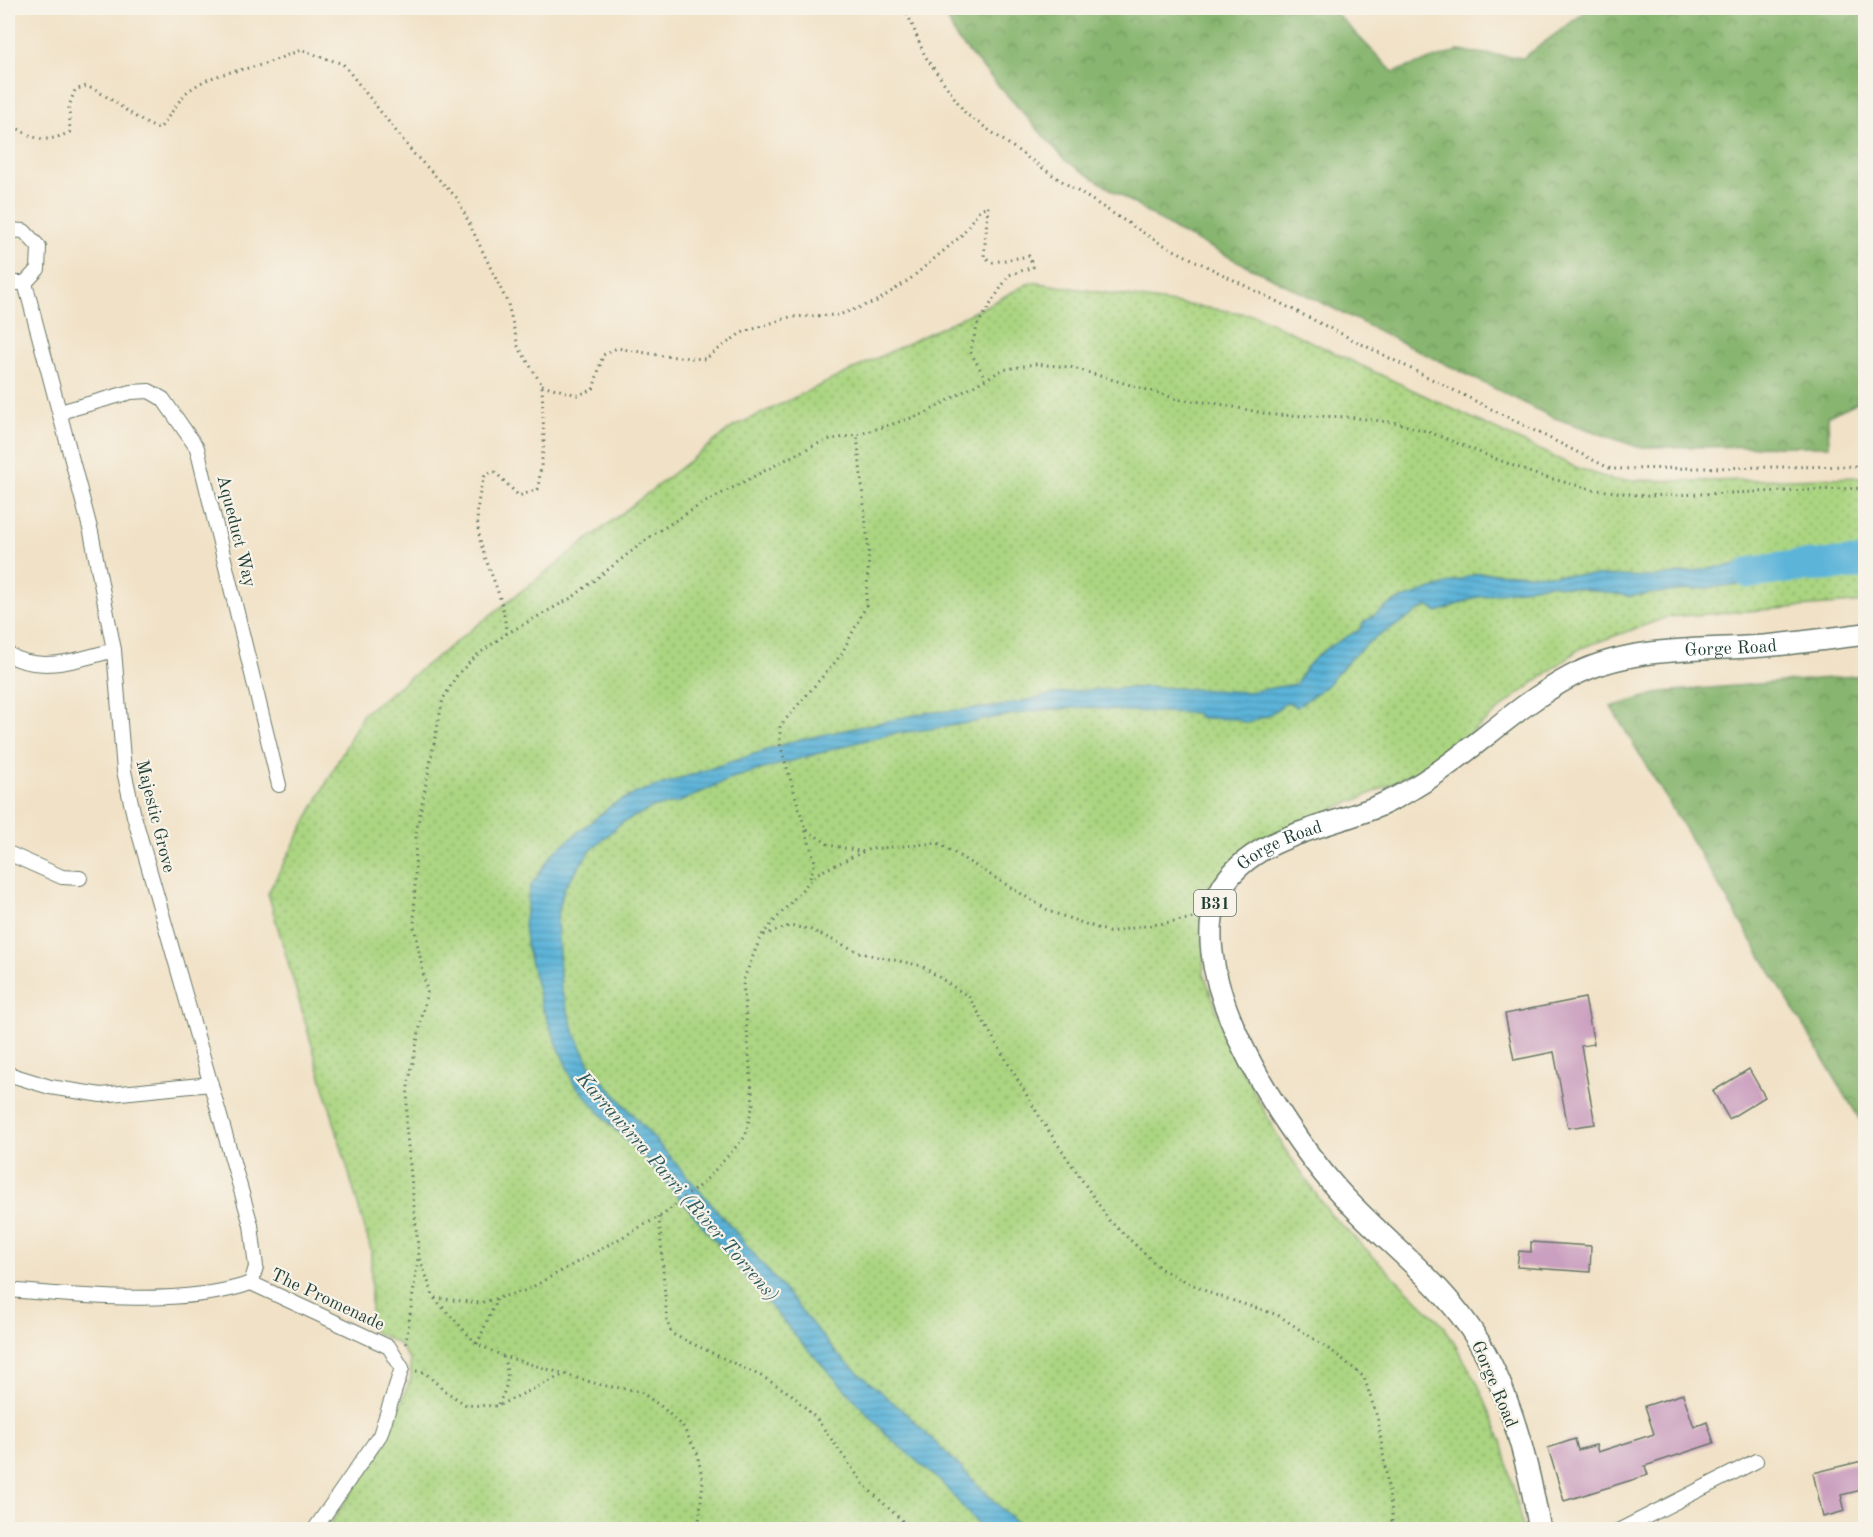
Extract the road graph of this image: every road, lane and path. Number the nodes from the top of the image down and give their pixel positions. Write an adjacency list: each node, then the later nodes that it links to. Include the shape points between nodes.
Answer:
1 (905, 8): 10 (path, via 925,56 966,114 1054,176 1158,242 1611,469)
2 (8, 123): 7 (path, via 33,138 54,140 70,132 69,106 75,90 86,86 113,99 140,122 159,129 184,93 201,81 301,50 343,64 414,154 457,198 508,304 518,346)
3 (8, 230): 4 (street, via 24,231 39,247 38,269)
4 (25, 282): 5 (street); 8 (street, Majestic Grove)
5 (8, 283)
6 (985, 379): 7 (path, via 970,351 978,324 1009,275 1033,267 1029,256 993,262 984,257 988,206 980,209 960,237 877,301 839,315 790,317 741,333 705,359 618,348 603,355 593,390 577,395); 9 (path, via 924,414); 11 (path, via 1002,370 1035,364 1070,368 1181,400 1273,415 1397,423 1534,474 1591,489 1647,496)
7 (542, 385): 12 (path, via 544,444 538,489 519,496 495,472 485,475 479,492 476,517 482,553 505,612)
8 (60, 412): 14 (street, Majestic Grove, via 91,532); 16 (street, Aqueduct Way, via 131,392 149,391 163,399 197,448)
9 (857, 435): 12 (path, via 826,440 700,505 573,597); 17 (path, via 869,555 866,606 841,655 780,726 780,744)
10 (1866, 466)
11 (1866, 488)
12 (506, 634): 27 (path, via 456,675 443,699 416,833 414,926 427,992 408,1087 406,1126)
13 (1866, 634): 22 (main road, Gorge Road / B31, via 1764,646 1656,652 1585,669 1552,688 1449,766 1405,794 1275,844 1250,858 1228,879 1217,896)
14 (114, 650): 15 (street, via 51,663 17,660); 25 (street, Majestic Grove, via 124,771)
15 (8, 654)
16 (279, 785)
17 (806, 829): 18 (path, via 829,845); 21 (path, via 814,862)
18 (864, 852): 21 (path); 22 (path, via 938,843 1051,912 1109,932)
19 (8, 853): 20 (street, via 62,877)
20 (80, 878)
21 (810, 880): 23 (path)
22 (1212, 916): 42 (main road, Gorge Road / B31, via 1214,972 1226,1009 1274,1102 1333,1185 1440,1288 1481,1344 1511,1414)
23 (761, 936): 26 (path, via 743,981 753,1104 745,1137 704,1182); 41 (path, via 789,926 809,929 861,954 922,966 969,997 1042,1121 1109,1220 1161,1269 1212,1294 1278,1315 1364,1377 1378,1420)
24 (8, 1074): 25 (street, via 50,1087 101,1095)
25 (211, 1084): 28 (street, Majestic Grove, via 251,1225 256,1267)
26 (659, 1217): 31 (path, via 527,1290); 40 (path, via 667,1322 672,1334 790,1394 816,1418 865,1486)
27 (419, 1257): 30 (path); 34 (path)
28 (250, 1283): 29 (street, The Promenade, via 229,1291 130,1298); 34 (street, The Promenade, via 390,1347)
29 (8, 1290)
30 (434, 1298): 31 (path, via 480,1303); 32 (path)
31 (497, 1298): 32 (path)
32 (477, 1344): 33 (path)
33 (503, 1356): 35 (path); 36 (path, via 508,1387)
34 (402, 1368): 36 (path, via 424,1372 466,1405); 38 (street, via 380,1435)
35 (567, 1374): 36 (path); 39 (path, via 639,1391 683,1427 697,1453 703,1481 699,1521)
36 (497, 1406)
37 (1756, 1461): 43 (street)
38 (314, 1530)
39 (694, 1530)
40 (912, 1530)
41 (1392, 1530)
42 (1540, 1530)
43 (1620, 1530)

